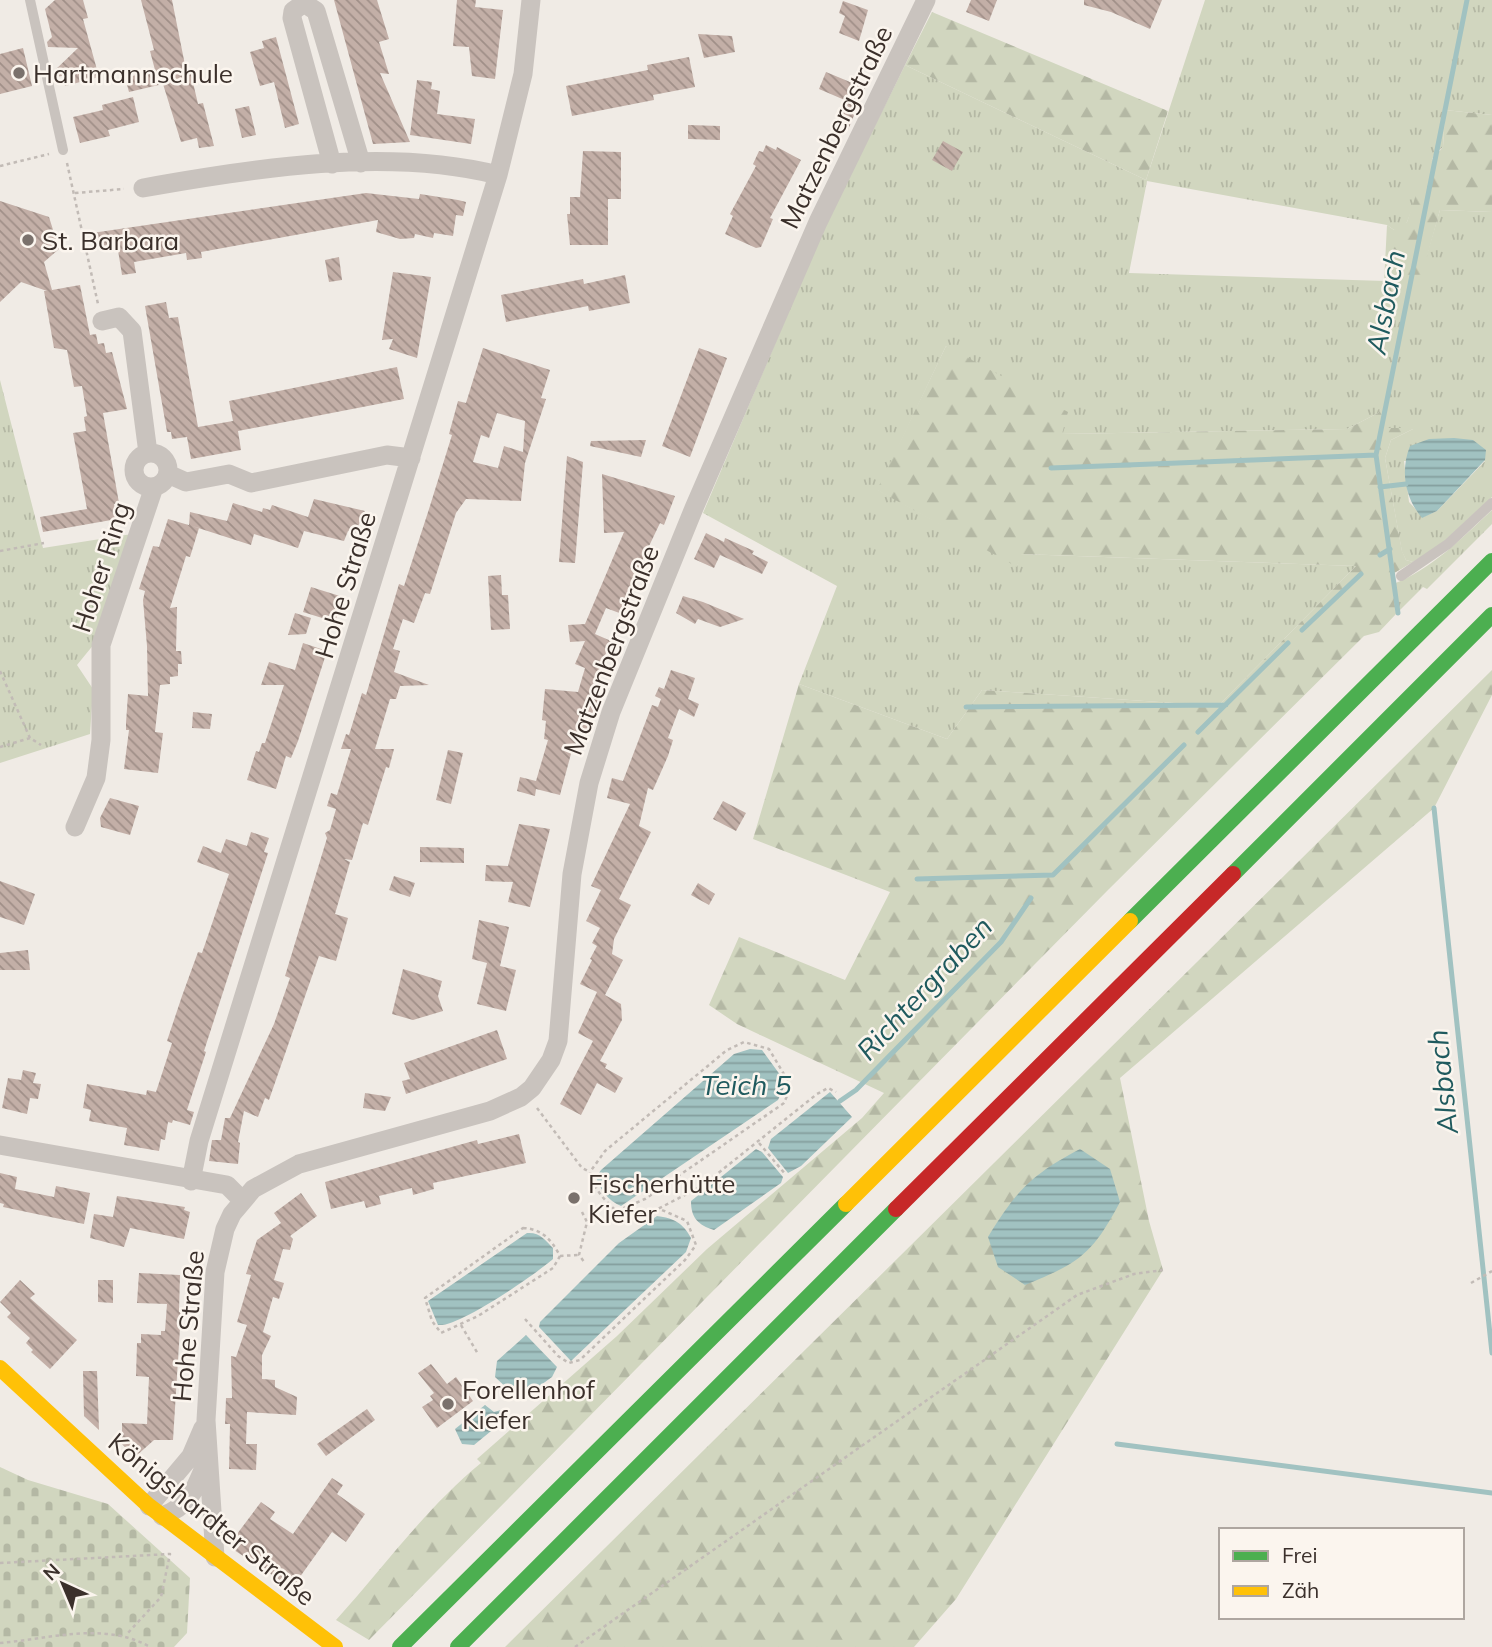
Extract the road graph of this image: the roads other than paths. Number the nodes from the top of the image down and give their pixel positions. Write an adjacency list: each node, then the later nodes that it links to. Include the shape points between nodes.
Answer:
1 (30, 0): 4 (lane)
2 (531, 0): 7 (street, Hohe Straße, via 523,74)
3 (926, 0): 20 (street, Matzenbergstraße, via 818,222 611,712 589,783 572,874 560,1034 551,1060 527,1093 490,1111 299,1164 260,1184)
4 (63, 150)
5 (361, 163): 6 (street); 6 (street, via 316,11 304,3 292,18); 7 (street, via 458,166)
6 (332, 164): 8 (street)
7 (498, 175): 11 (street, Hohe Straße)
8 (143, 188)
9 (102, 321): 10 (street, Hoher Ring, via 119,317 132,331)
10 (148, 453): 12 (street, via 162,456 168,464); 12 (street, Hoher Ring, via 139,457 134,470 140,483)
11 (411, 458): 12 (street, via 387,455 251,483 229,474 186,482); 19 (street, Hohe Straße, via 199,1141)
12 (161, 481): 17 (street, Hoher Ring, via 101,645 101,740 96,778)
13 (1492, 503): 15 (lane, via 1448,544)
14 (1492, 561): 27 (main road)
15 (1401, 576)
16 (1492, 615): 28 (main road)
17 (75, 827)
18 (0, 1145): 19 (street)
19 (191, 1181): 20 (street, via 227,1185)
20 (243, 1201): 22 (street, Hohe Straße, via 225,1229 215,1272)
21 (0, 1368): 24 (main road, Königshardter Straße)
22 (206, 1420): 23 (street, Hohe Straße); 24 (street, Hohe Straße, via 191,1456)
23 (209, 1457): 24 (street, via 180,1510); 25 (street, Hohe Straße)
24 (156, 1511): 25 (main road, Königshardter Straße)
25 (215, 1557): 26 (main road, Königshardter Straße)
26 (335, 1647)
27 (400, 1647)
28 (458, 1647)

